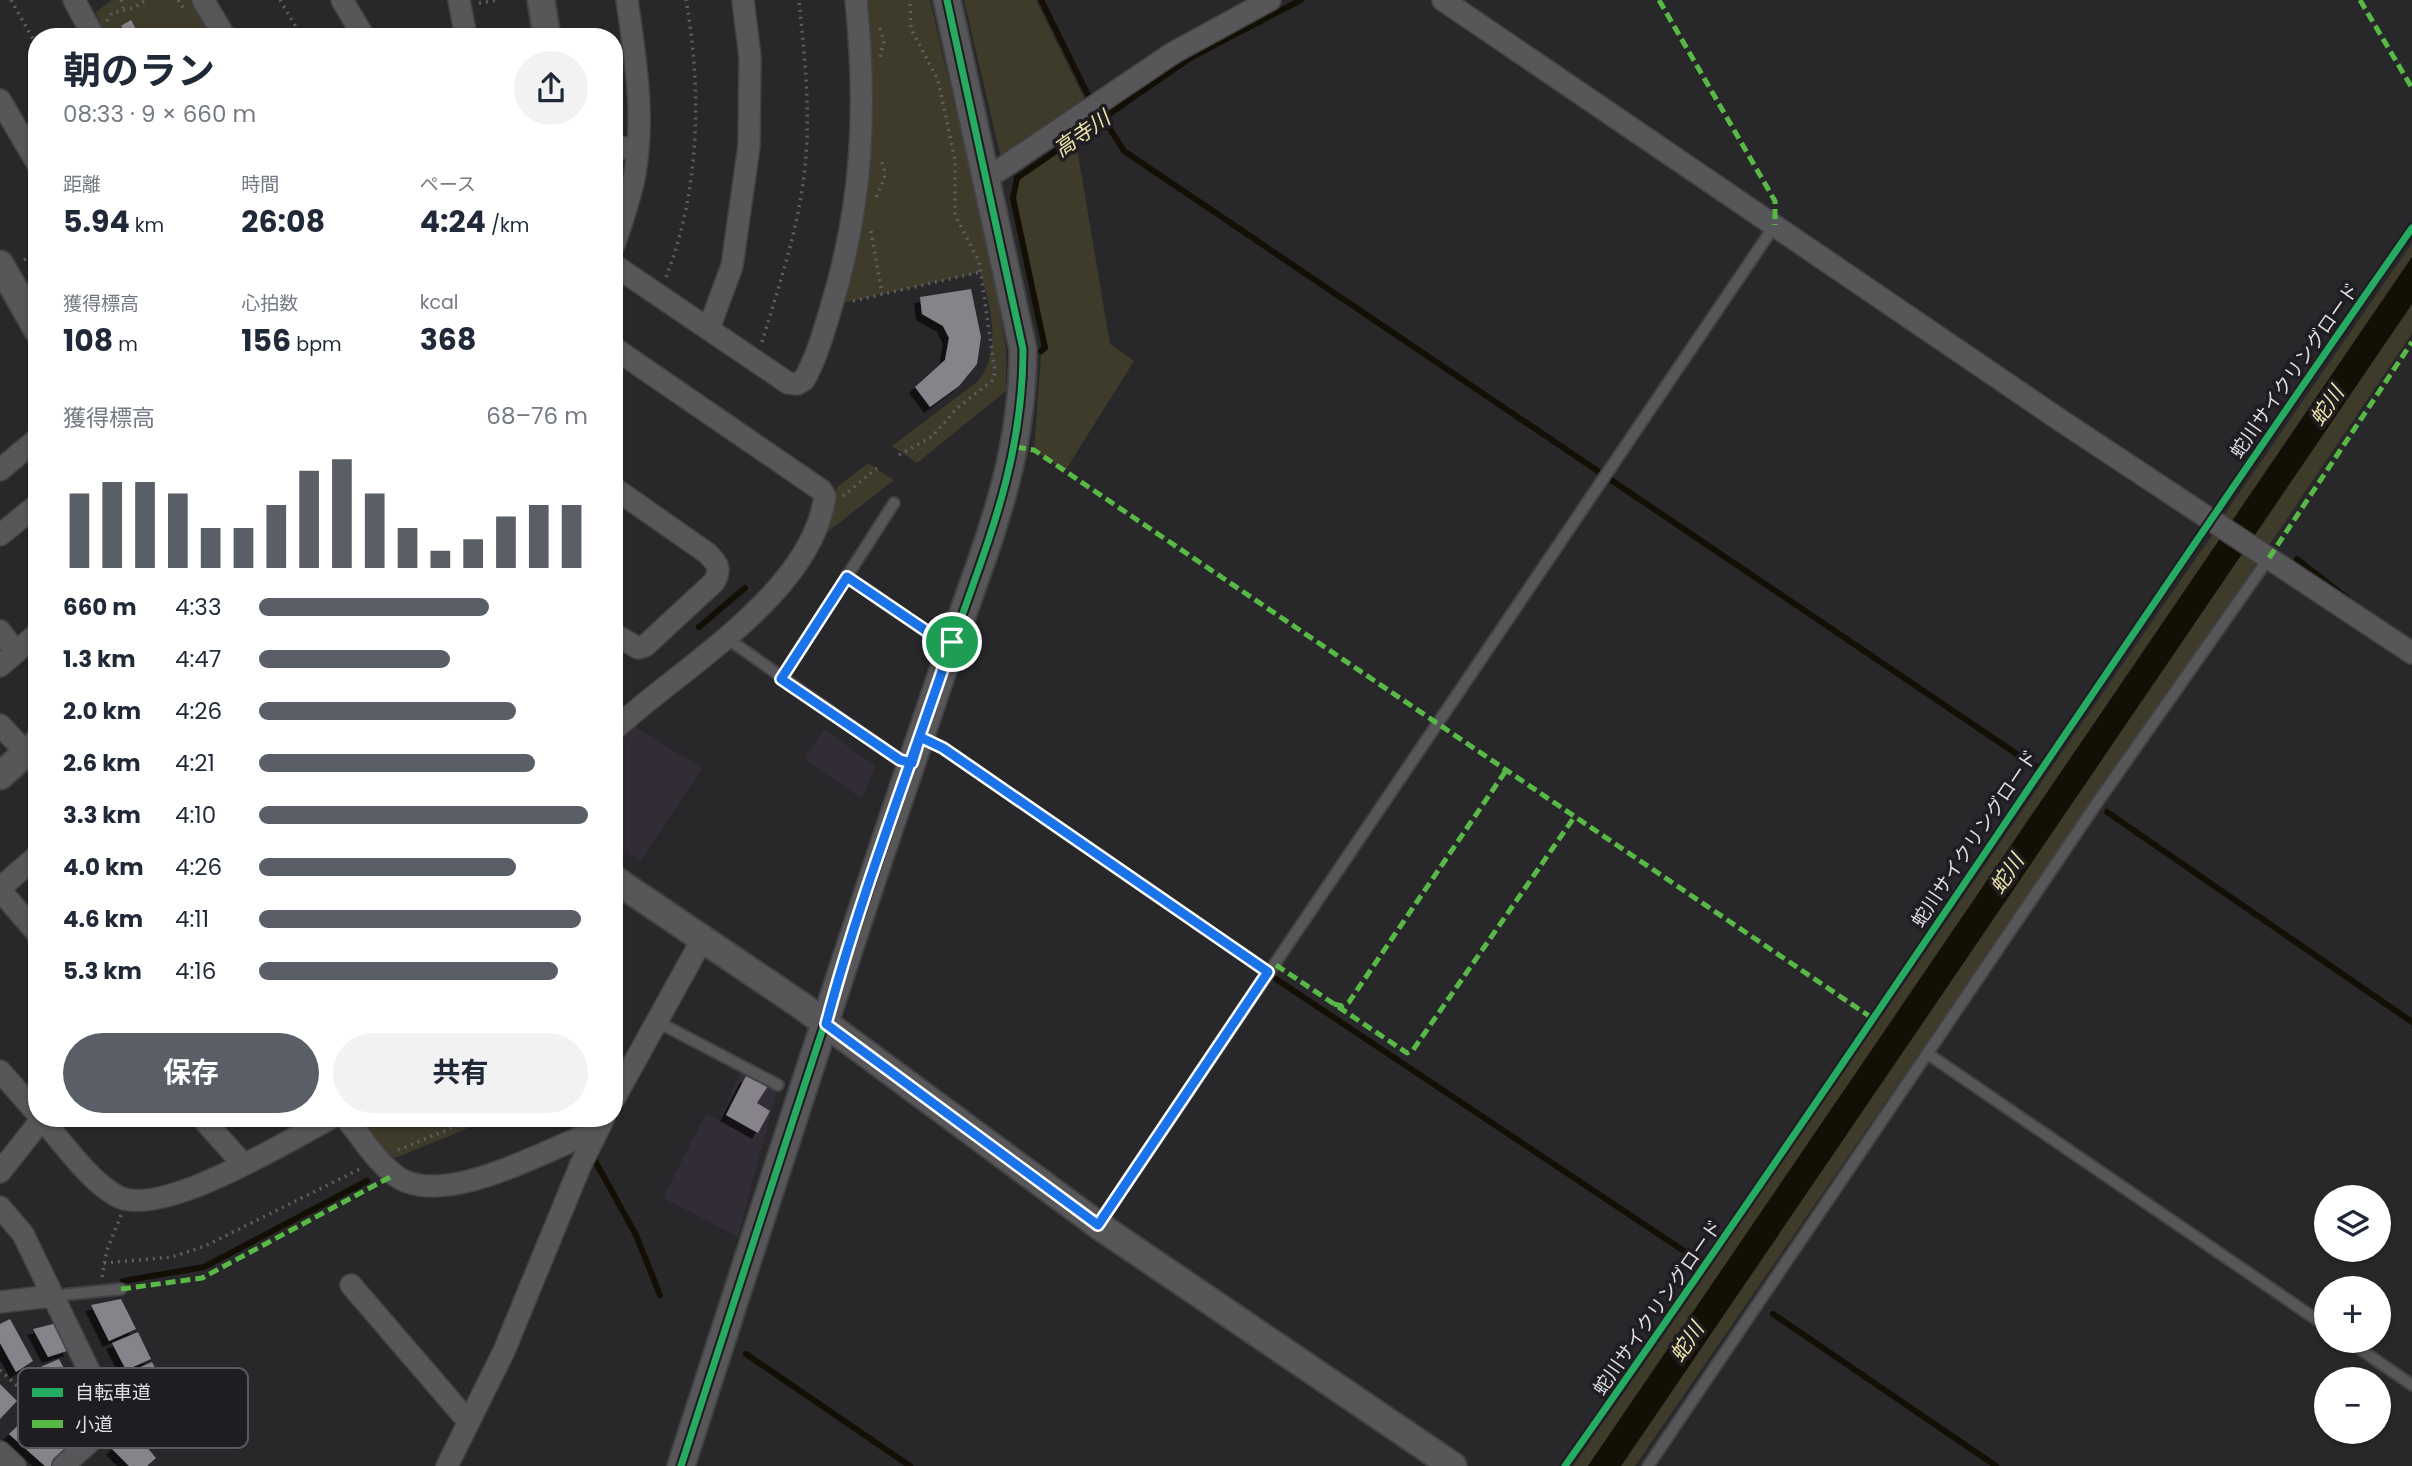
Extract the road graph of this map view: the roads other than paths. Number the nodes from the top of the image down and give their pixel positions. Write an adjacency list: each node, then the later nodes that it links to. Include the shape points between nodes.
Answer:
1 (203, 0): 13 (street)
2 (342, 0): 14 (street)
3 (541, 0): 16 (street)
4 (627, 0): 20 (street, via 638,80)
5 (743, 0): 27 (street, via 750,57 749,146 732,266)
6 (856, 0): 27 (street, via 862,61 860,163 852,224 833,300 804,380 788,383)
7 (947, 0): 21 (street)
8 (1270, 0): 21 (street, via 1173,52)
9 (1443, 0): 23 (street)
10 (465, 2): 15 (street)
11 (84, 3): 12 (street)
12 (99, 28)
13 (220, 28)
14 (359, 28)
15 (466, 28)
16 (546, 28)
17 (0, 100): 18 (street)
18 (28, 148)
19 (623, 148): 20 (street)
20 (636, 149): 22 (street, via 635,172)
21 (987, 175): 41 (street, via 1023,349 1023,393 1016,447 995,528)
22 (623, 214)
23 (1775, 225): 35 (street); 58 (lane)
24 (9, 264): 26 (street)
25 (623, 271): 27 (street)
26 (28, 308)
27 (709, 328)
28 (623, 354): 39 (street, via 825,496 803,552 765,602)
29 (28, 447): 30 (street)
30 (0, 470)
31 (623, 494): 38 (street, via 706,553 718,564 719,573 645,646 638,648)
32 (894, 503): 36 (lane)
33 (28, 512): 34 (street)
34 (0, 535)
35 (2266, 556): 43 (street); 61 (lane)
36 (847, 577): 41 (lane, via 928,632); 45 (lane)
37 (0, 631): 42 (street)
38 (623, 639)
39 (728, 639): 45 (lane); 46 (street)
40 (28, 642): 42 (street)
41 (952, 642): 48 (street)
42 (16, 652): 44 (street)
43 (2412, 653)
44 (0, 666)
45 (781, 679): 51 (lane, via 895,757)
46 (623, 723)
47 (0, 725): 49 (street)
48 (920, 737): 51 (street); 58 (lane, via 943,748)
49 (28, 749)
50 (28, 756): 52 (street)
51 (912, 763): 60 (street)
52 (0, 776)
53 (28, 864): 55 (street)
54 (623, 885): 57 (street)
55 (0, 889): 56 (street)
56 (28, 922)
57 (702, 938): 59 (street); 60 (street)
58 (1268, 972): 76 (lane)
59 (656, 1021): 63 (street); 64 (lane)
60 (826, 1024): 76 (street); 91 (street)
61 (1928, 1054): 81 (lane); 93 (lane)
62 (0, 1071): 65 (street)
63 (623, 1082)
64 (778, 1085)
65 (28, 1103)
66 (35, 1127): 74 (street)
67 (48, 1127): 73 (street, via 92,1175 116,1196 127,1199 163,1198)
68 (210, 1127): 73 (street)
69 (314, 1127): 73 (street)
70 (354, 1127): 72 (street, via 394,1175 426,1185 456,1186 582,1137)
71 (600, 1127): 72 (street)
72 (594, 1138): 85 (street, via 504,1351)
73 (243, 1164)
74 (0, 1172)
75 (0, 1207): 79 (street, via 23,1234)
76 (1098, 1225): 92 (street)
77 (351, 1285): 85 (street)
78 (121, 1289): 79 (lane)
79 (51, 1296): 80 (street); 83 (street)
80 (0, 1302)
81 (2314, 1318)
82 (2366, 1353): 84 (lane)
83 (87, 1368)
84 (2412, 1385)
85 (469, 1419): 90 (street)
86 (83, 1448): 89 (street)
87 (0, 1452): 88 (street)
88 (15, 1466)
89 (63, 1466)
90 (447, 1466)
91 (681, 1466)
92 (1453, 1466)
93 (1648, 1466)

